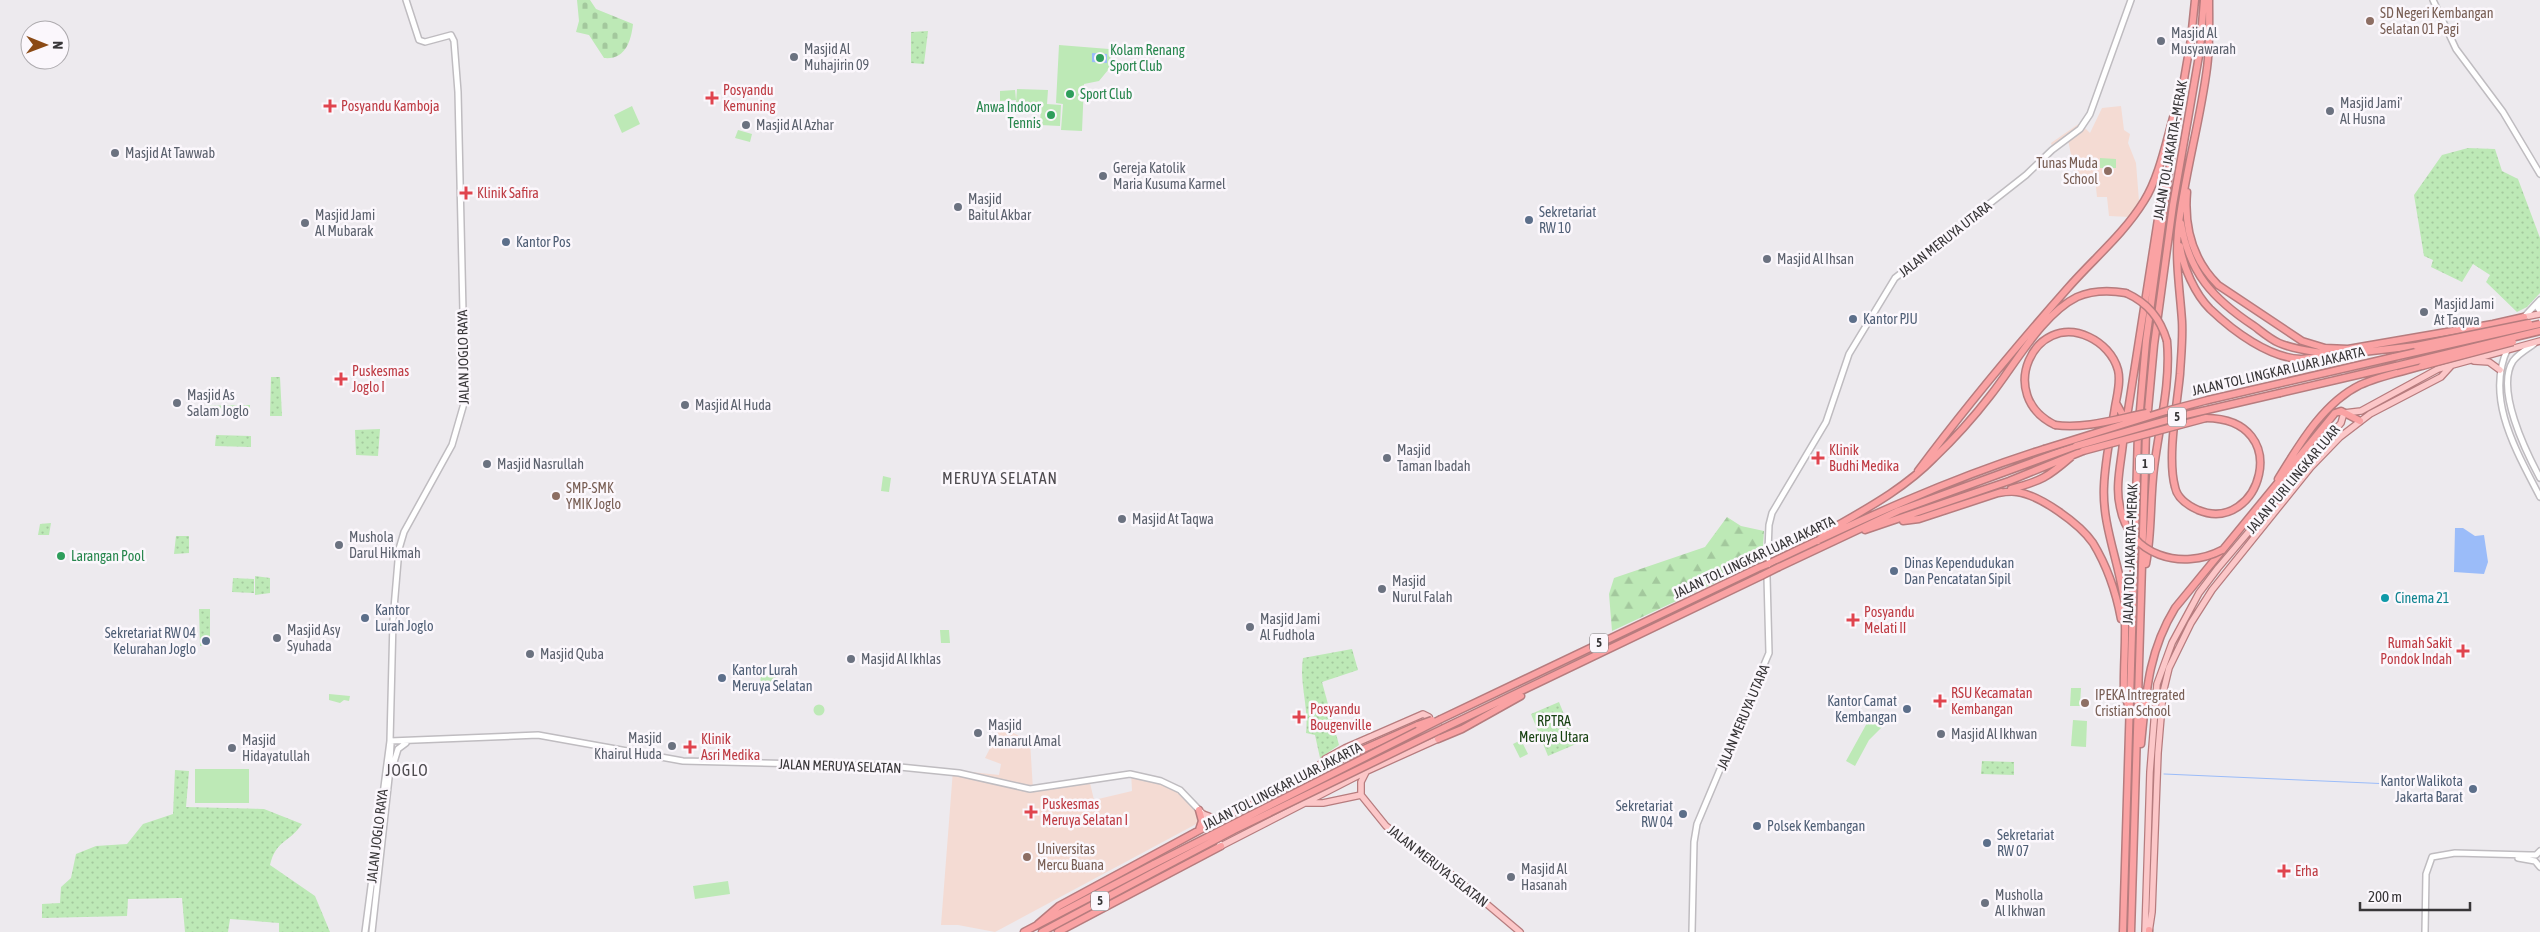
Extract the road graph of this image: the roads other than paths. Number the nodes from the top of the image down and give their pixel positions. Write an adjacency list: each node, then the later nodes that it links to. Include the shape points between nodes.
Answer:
1 (406, 0): 55 (main road, JALAN JOGLO RAYA, via 418,40 425,42 450,35 454,41 465,400 452,445 401,541 393,620)
2 (2131, 0): 79 (main road, JALAN MERUYA UTARA, via 2084,125 1979,213 1898,274 1849,354 1826,422 1770,516 1766,584 1769,653 1697,824)
3 (2195, 0): 7 (highway, JALAN TOL JAKARTA–MERAK / 1)
4 (2204, 0): 45 (highway, JALAN TOL JAKARTA–MERAK / 1, via 2200,50 2173,205 2154,344 2146,432)
5 (2209, 0): 9 (highway, via 2207,68)
6 (2433, 0): 10 (main road, via 2456,49 2503,112)
7 (2183, 87): 8 (highway, JALAN TOL JAKARTA–MERAK / 1); 36 (highway, via 2159,164 2136,213 2122,233 2023,339)
8 (2173, 143): 31 (highway, via 2155,229); 50 (highway, JALAN TOL JAKARTA–MERAK / 1, via 2146,340 2138,432)
9 (2188, 158): 11 (highway); 15 (highway, via 2186,217 2192,243 2203,267 2218,285 2302,341 2325,348 2348,349)
10 (2540, 174)
11 (2180, 212): 12 (highway); 22 (highway, via 2190,259 2218,299 2279,343)
12 (2178, 234): 22 (highway, via 2186,270 2206,303 2221,318 2261,346 2287,357); 35 (highway, bridge, via 2182,324 2173,478 2178,495 2190,506 2211,513 2225,512 2242,503 2254,490 2260,474 2256,443 2241,426 2224,419 2206,418 2083,450)
13 (2540, 300): 14 (main road); 15 (main road)
14 (2540, 312): 15 (main road)
15 (2524, 317): 18 (main road)
16 (2540, 323): 22 (highway, bridge, via 2416,346); 29 (highway, JALAN TOL LINGKAR LUAR JAKARTA / 5, bridge)
17 (2540, 332): 40 (highway, bridge, via 2370,381 2343,395 2311,431); 42 (highway, JALAN TOL LINGKAR LUAR JAKARTA / 5, bridge, via 2181,416 2076,446 1905,508)
18 (2512, 340): 20 (main road); 21 (main road)
19 (2538, 342): 20 (main road); 26 (main road, via 2517,357 2510,368)
20 (2518, 346): 21 (main road)
21 (2508, 348): 23 (main road); 25 (main road)
22 (2335, 356)
23 (2467, 361): 24 (main road); 25 (main road, via 2488,362)
24 (2451, 366): 30 (main road, JALAN PURI LINGKAR LUAR, via 2438,369 2361,411); 32 (main road, JALAN PURI LINGKAR LUAR, via 2440,377)
25 (2500, 370): 28 (main road)
26 (2510, 400): 28 (main road, via 2503,401); 37 (main road, via 2518,431)
27 (2116, 403): 29 (highway, bridge, via 2118,372 2107,349 2087,336 2075,333 2055,335 2038,345 2031,354 2025,370 2026,395 2038,415 2055,425 2092,425); 31 (highway); 46 (highway, via 2104,486 2108,527 2123,593)
28 (2502, 407): 39 (main road, via 2514,445)
29 (2166, 411): 43 (highway, JALAN TOL LINGKAR LUAR JAKARTA / 5, bridge, via 1989,466 1895,504)
30 (2344, 413): 32 (highway); 33 (main road, JALAN PURI LINGKAR LUAR); 40 (highway, via 2339,411 2335,414)
31 (2126, 421): 44 (highway, bridge, via 2119,504 2129,530 2139,542 2160,556 2176,560 2198,559)
32 (2360, 421): 34 (main road, JALAN PURI LINGKAR LUAR)
33 (2339, 426): 34 (main road); 48 (main road, JALAN PURI LINGKAR LUAR, via 2206,584 2172,643)
34 (2345, 433): 49 (main road, JALAN PURI LINGKAR LUAR, via 2306,473 2200,607 2174,656)
35 (2075, 454): 38 (highway, via 2053,474); 41 (highway, via 2009,482)
36 (1918, 471): 43 (highway, via 1900,487 1828,531); 45 (highway, bridge, via 1966,424 2004,379 2032,338 2057,312 2077,297 2092,292 2126,293 2148,306 2158,318 2167,341 2167,377)
37 (2540, 478)
38 (1998, 493): 41 (highway, via 1919,519); 46 (highway, via 2029,495 2063,516 2092,541 2109,576)
39 (2540, 496)
40 (2263, 504): 44 (highway)
41 (1897, 521): 42 (highway)
42 (1845, 536): 47 (highway, JALAN TOL LINGKAR LUAR JAKARTA / 5, bridge)
43 (1818, 541): 52 (highway, JALAN TOL LINGKAR LUAR JAKARTA / 5, bridge)
44 (2224, 549): 58 (highway, via 2175,608 2159,639 2150,666)
45 (2142, 585): 58 (highway, JALAN TOL JAKARTA–MERAK / 1)
46 (2124, 636): 50 (highway, via 2124,696)
47 (1545, 680): 53 (highway, via 1462,729); 76 (highway, JALAN TOL LINGKAR LUAR JAKARTA / 5, bridge, via 1234,830)
48 (2156, 692): 49 (main road); 70 (main road, JALAN PURI LINGKAR LUAR)
49 (2164, 694): 71 (main road, JALAN PURI LINGKAR LUAR)
50 (2129, 706): 80 (highway, JALAN TOL JAKARTA–MERAK / 1)
51 (1428, 716): 56 (main road, via 1422,714 1345,748 1325,759)
52 (1441, 719): 56 (highway, bridge, via 1418,724); 72 (highway, JALAN TOL LINGKAR LUAR JAKARTA / 5, bridge)
53 (1437, 737): 57 (main road)
54 (414, 740): 55 (main road, JALAN MERUYA SELATAN); 59 (main road, via 398,749); 62 (main road, JALAN MERUYA SELATAN, via 538,735 683,761 890,766 959,773 1030,789 1130,774 1175,787)
55 (390, 741): 59 (main road, JALAN JOGLO RAYA); 73 (main road, JALAN JOGLO RAYA)
56 (1314, 771): 63 (main road)
57 (1367, 771): 60 (main road, via 1361,782); 61 (main road)
58 (2136, 772): 81 (highway, JALAN TOL JAKARTA–MERAK / 1)
59 (390, 773): 74 (main road, JALAN JOGLO RAYA)
60 (1361, 795): 61 (main road, via 1323,803); 78 (main road, JALAN MERUYA SELATAN, via 1386,826 1456,878)
61 (1303, 803): 66 (main road)
62 (1201, 812): 63 (main road); 64 (main road, JALAN MERUYA SELATAN); 65 (highway)
63 (1221, 820): 64 (main road); 66 (main road, via 1215,830)
64 (1210, 826): 65 (highway); 66 (main road, JALAN MERUYA SELATAN)
65 (1198, 831): 72 (highway, via 1059,906)
66 (1223, 845): 77 (highway)
67 (2538, 853): 68 (main road)
68 (2500, 855): 69 (main road, via 2531,860); 83 (main road, via 2455,853 2430,858 2426,874)
69 (2540, 867)
70 (2146, 876): 71 (main road); 82 (main road, JALAN PURI LINGKAR LUAR)
71 (2153, 876): 82 (main road, JALAN PURI LINGKAR LUAR)
72 (1038, 924): 75 (highway, JALAN TOL LINGKAR LUAR JAKARTA / 5)
73 (365, 932)
74 (372, 932)
75 (1024, 932)
76 (1042, 932)
77 (1058, 932)
78 (1520, 932)
79 (1692, 932)
80 (2123, 932)
81 (2131, 932)
82 (2148, 932)
83 (2425, 932)

